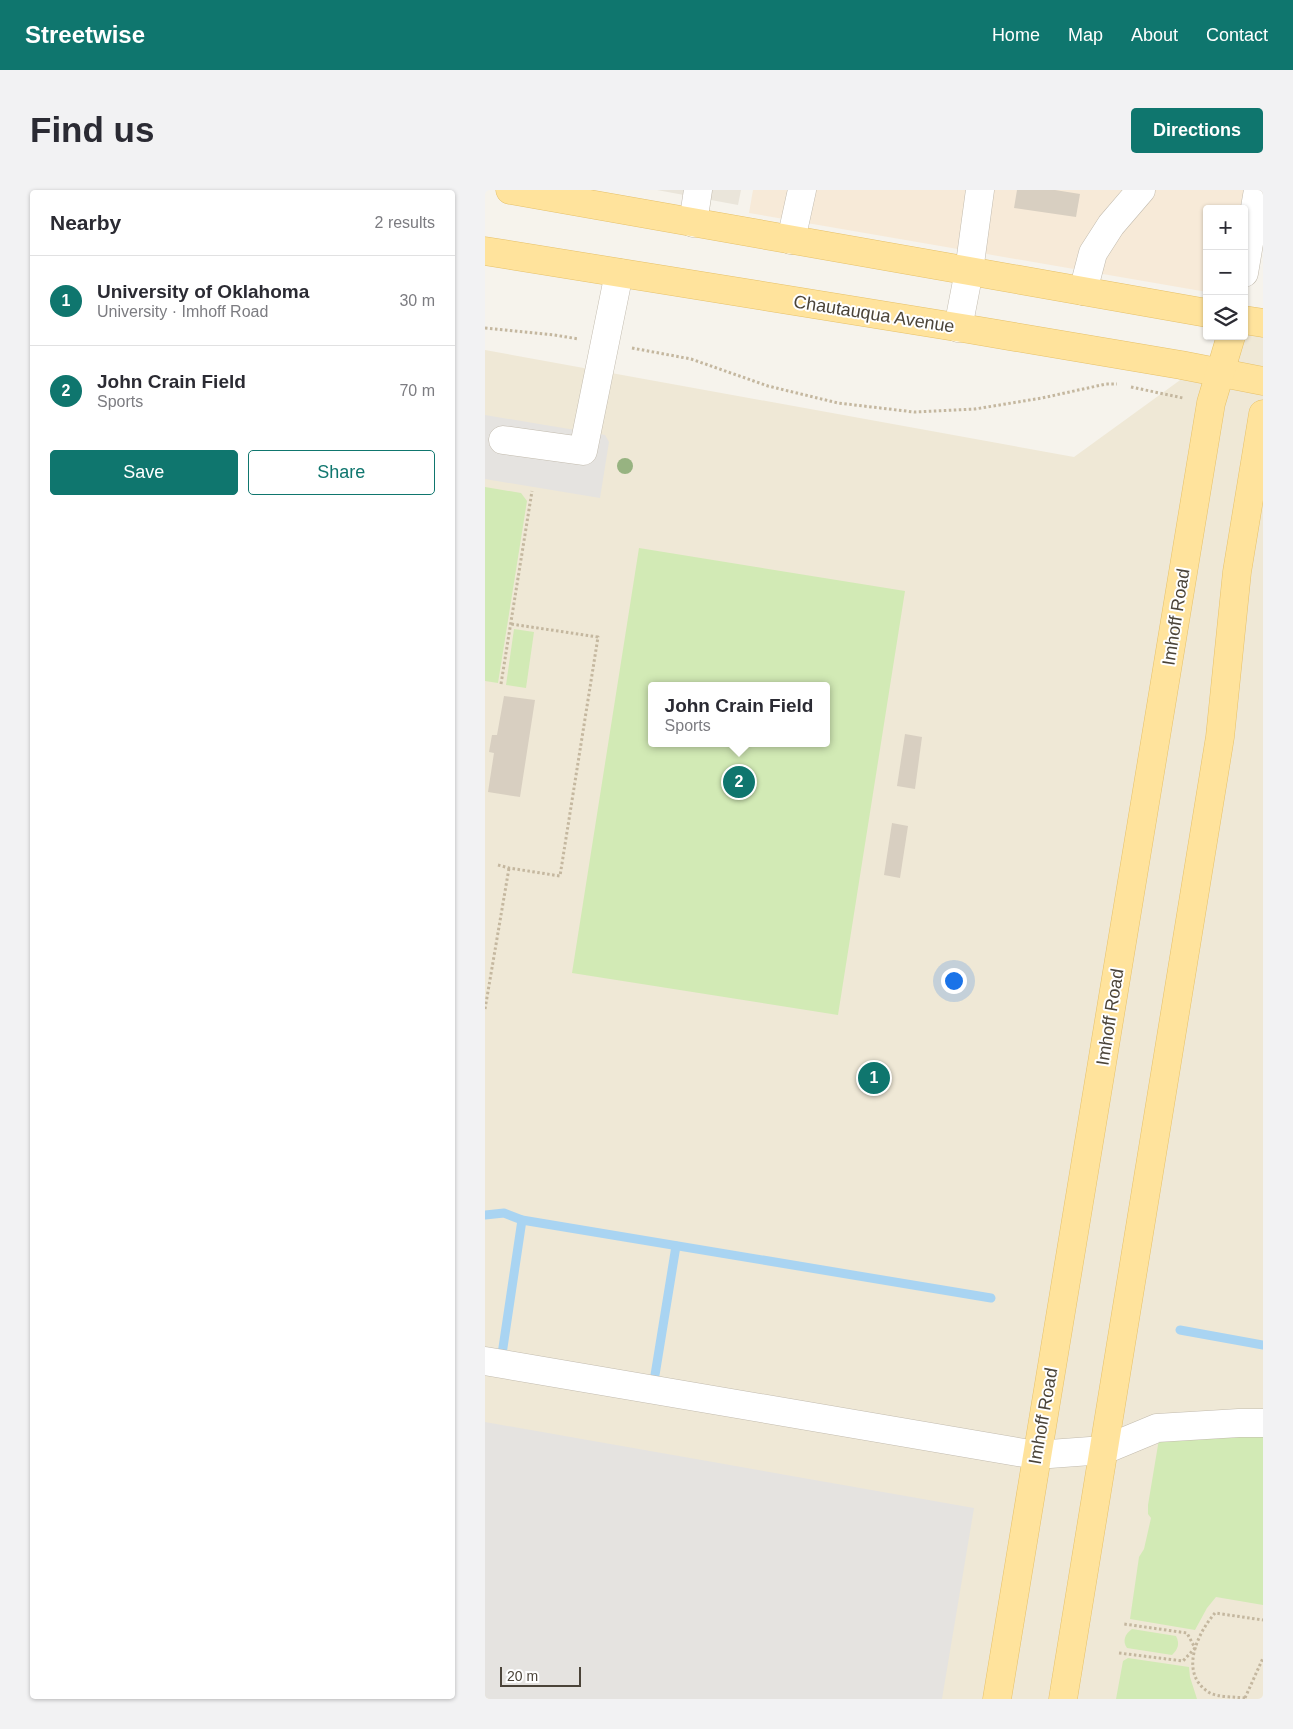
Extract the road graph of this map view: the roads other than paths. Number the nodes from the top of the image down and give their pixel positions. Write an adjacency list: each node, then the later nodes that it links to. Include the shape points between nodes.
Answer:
1 (510, 190): 7 (main road)
2 (698, 190): 7 (street)
3 (802, 190): 8 (street)
4 (980, 190): 11 (street)
5 (1141, 190): 13 (street, via 1111,225 1093,253)
6 (1258, 190): 9 (street)
7 (693, 223): 8 (main road)
8 (791, 240): 11 (main road)
9 (1248, 250)
10 (485, 251): 12 (main road, Chautauqua Avenue)
11 (969, 271): 13 (main road); 17 (street)
12 (619, 273): 17 (main road, Chautauqua Avenue); 22 (street, via 583,451)
13 (1083, 290): 14 (main road)
14 (1203, 312)
15 (1248, 321): 16 (main road)
16 (1263, 323)
17 (958, 328): 19 (main road, Chautauqua Avenue)
18 (1230, 340): 19 (main road, Imhoff Road)
19 (1219, 374): 20 (main road, Chautauqua Avenue); 26 (main road, Imhoff Road, via 1211,403)
20 (1263, 381)
21 (1263, 414): 25 (main road, via 1237,572 1220,737)
22 (503, 440)
23 (485, 1361): 26 (street)
24 (1263, 1423): 25 (street, via 1157,1428)
25 (1104, 1450): 26 (street); 28 (main road)
26 (1036, 1455): 27 (main road, Imhoff Road)
27 (997, 1699)
28 (1063, 1699)

